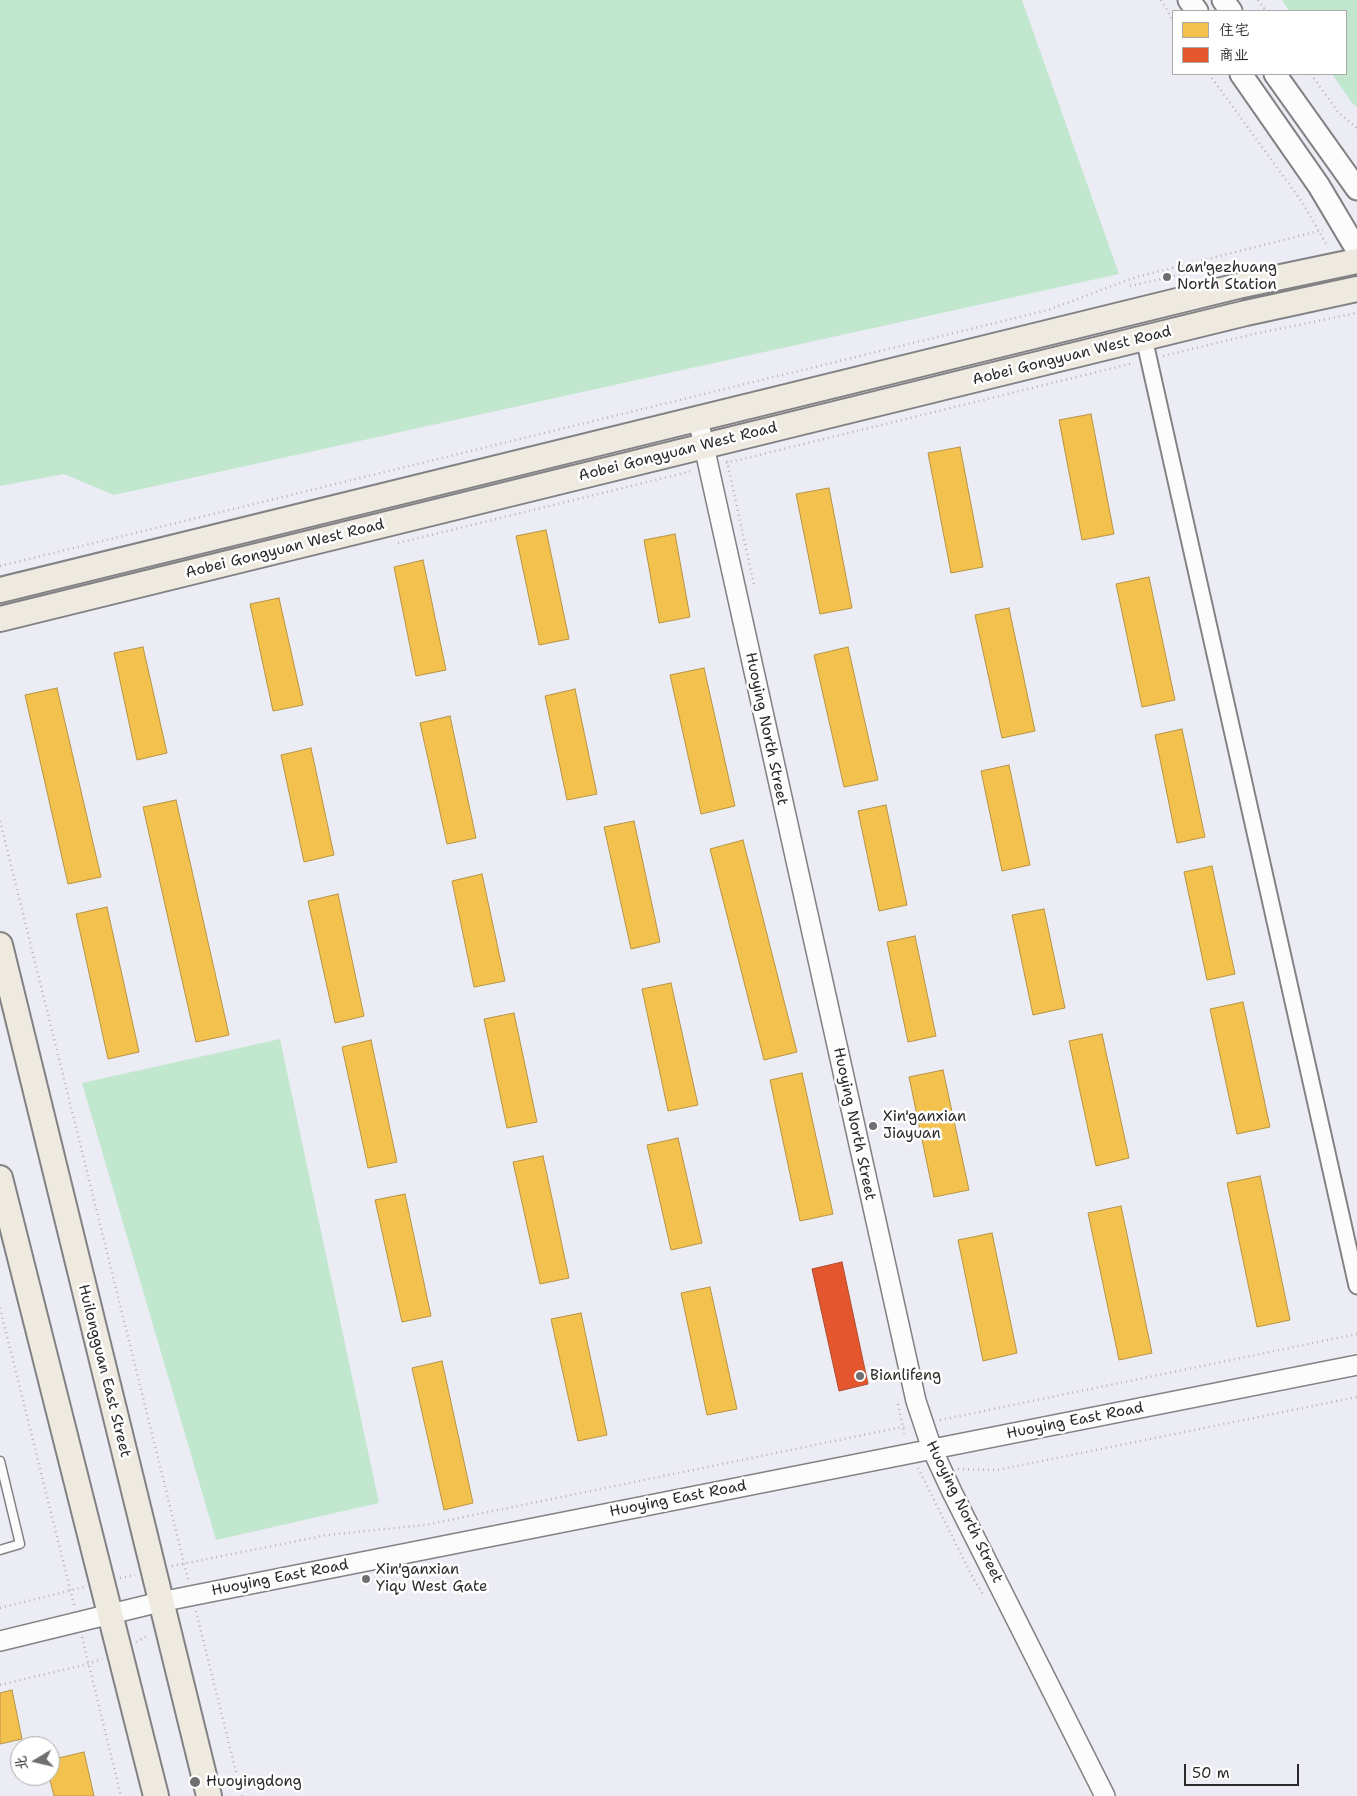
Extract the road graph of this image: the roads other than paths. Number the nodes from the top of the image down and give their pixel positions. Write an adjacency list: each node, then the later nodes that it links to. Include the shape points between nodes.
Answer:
1 (1242, 75): 4 (main road, via 1319,186)
2 (1276, 75): 3 (main road)
3 (1357, 190)
4 (1357, 250)
5 (1357, 260): 8 (main road, Aobei Gongyuan West Road, via 1238,286)
6 (1357, 289): 7 (main road, Aobei Gongyuan West Road, via 1256,311)
7 (1147, 349): 9 (main road, Aobei Gongyuan West Road); 14 (street)
8 (698, 419): 9 (street, Huoying North Street); 10 (main road, Aobei Gongyuan West Road)
9 (704, 446): 11 (main road, Aobei Gongyuan West Road); 16 (street, Huoying North Street, via 910,1379)
10 (0, 590)
11 (0, 618)
12 (0, 945): 19 (main road, Huilongguan East Street)
13 (0, 1178): 20 (main road)
14 (1357, 1286)
15 (1357, 1365): 16 (street, Huoying East Road)
16 (932, 1449): 19 (street, Huoying East Road); 24 (street, Huoying North Street)
17 (0, 1461): 18 (lane, via 20,1544)
18 (0, 1550)
19 (160, 1602): 20 (street, Huoying East Road); 23 (main road, Huilongguan East Street)
20 (110, 1614): 21 (street, Huoying East Road); 22 (main road)
21 (0, 1641)
22 (156, 1796)
23 (209, 1796)
24 (1106, 1796)

